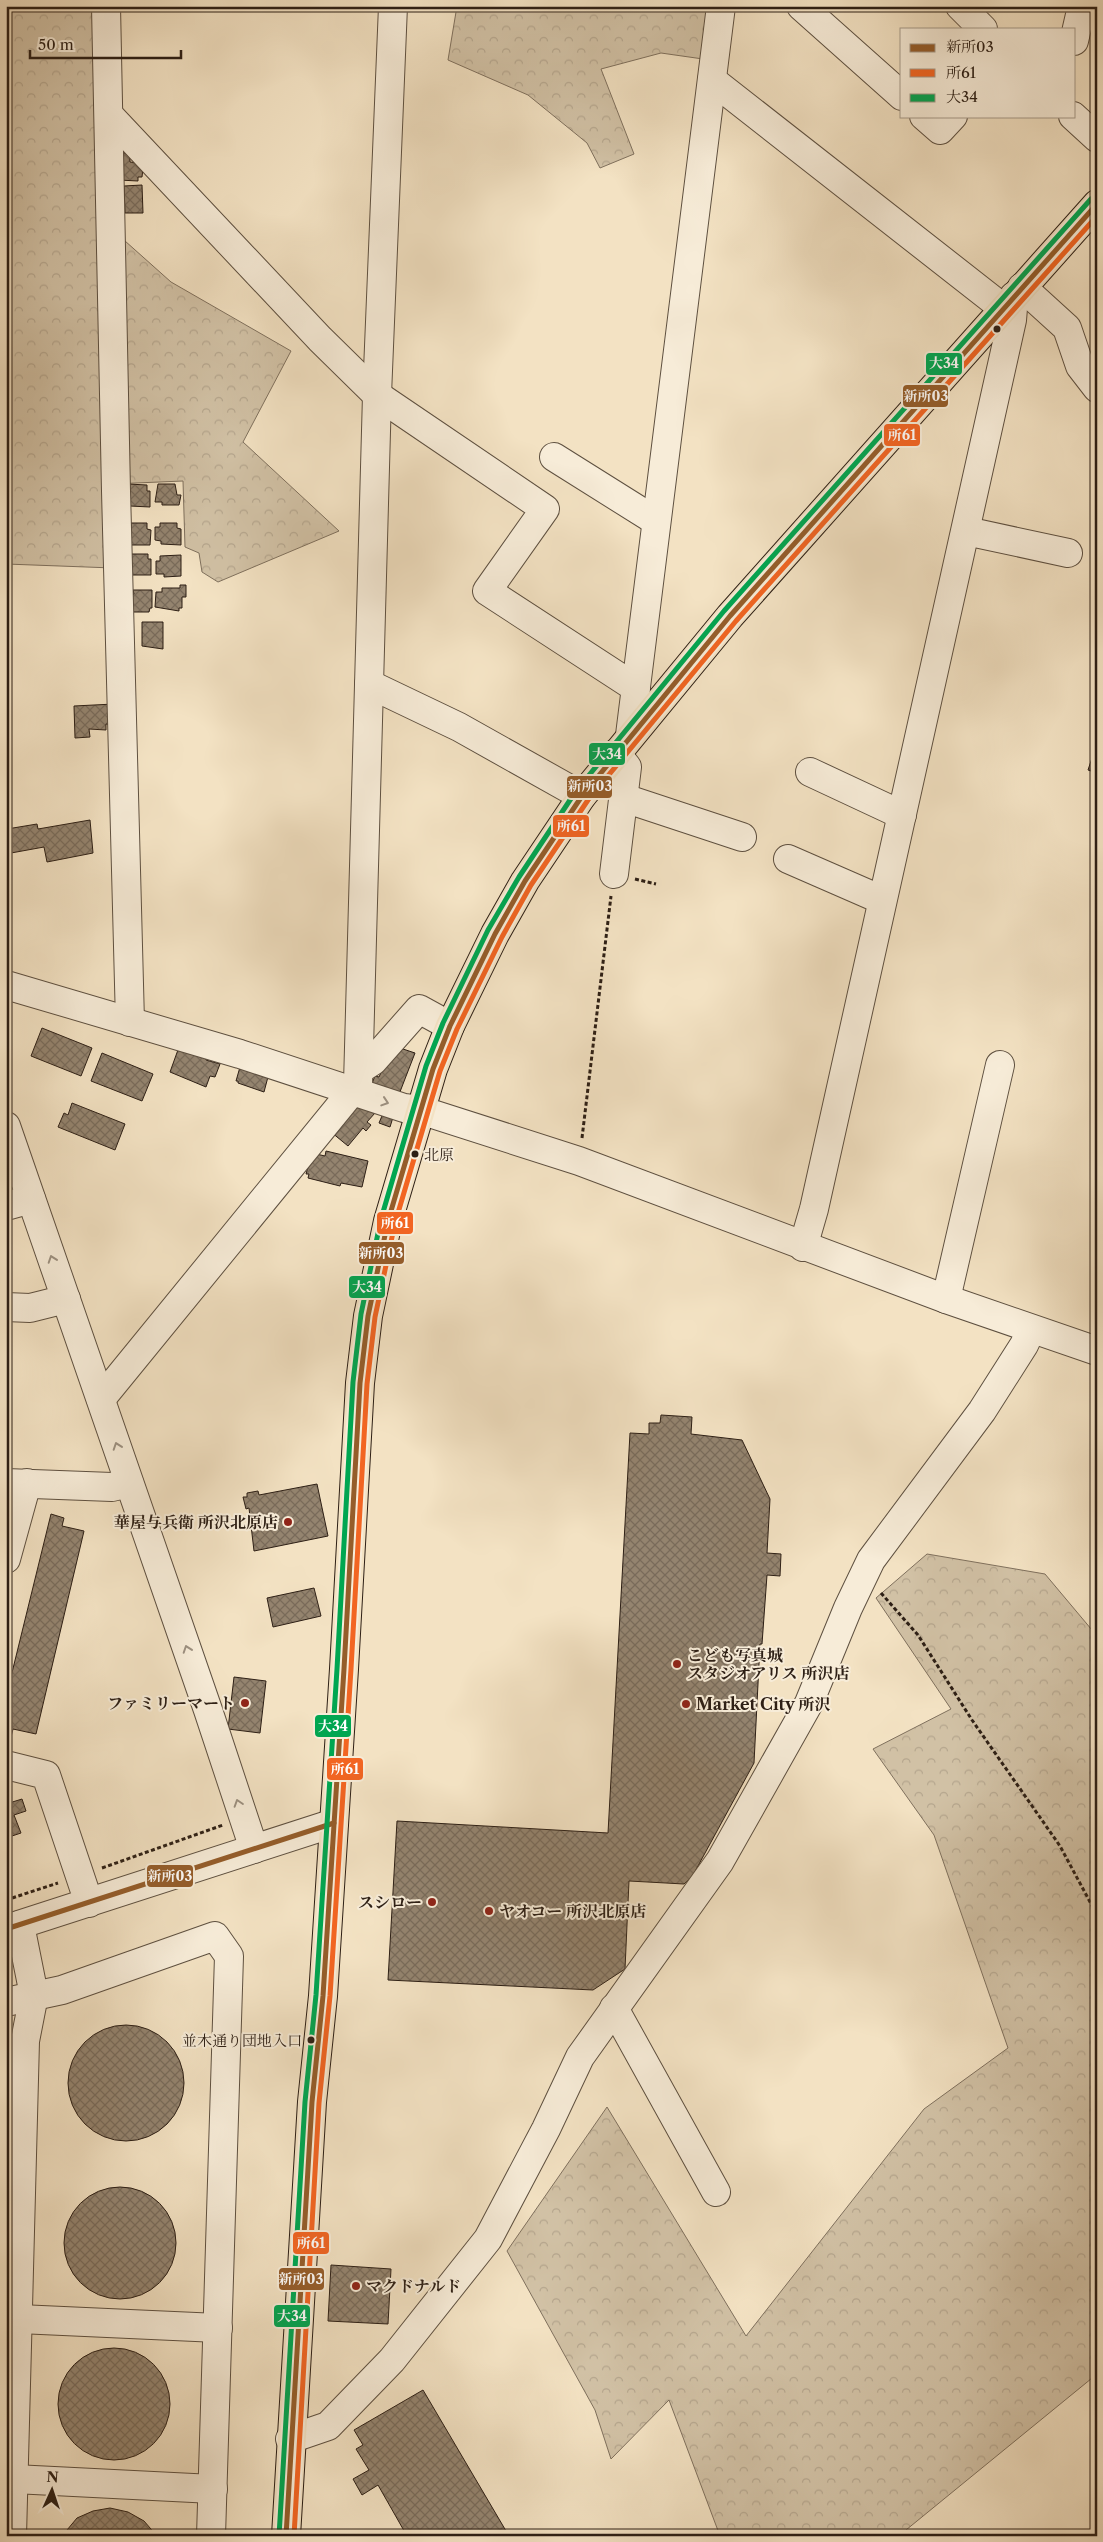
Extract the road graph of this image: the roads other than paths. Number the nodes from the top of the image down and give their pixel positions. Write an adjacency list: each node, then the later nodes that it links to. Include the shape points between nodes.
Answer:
1 (106, 6): 11 (street)
2 (393, 6): 19 (street)
3 (721, 6): 9 (street)
4 (801, 6): 10 (street)
5 (960, 6): 7 (street)
6 (1082, 6): 8 (street)
7 (981, 28)
8 (1076, 32)
9 (712, 80): 17 (street); 21 (street)
10 (900, 94)
11 (109, 115): 19 (street, via 320,340); 36 (street)
12 (926, 118): 13 (street, via 940,130)
13 (951, 118)
14 (1075, 118): 15 (street)
15 (1097, 138)
16 (1097, 204): 17 (main road)
17 (1013, 297): 18 (street, via 1067,328 1080,366); 22 (street, via 1012,320); 26 (main road, via 730,616)
18 (1097, 388)
19 (377, 395): 24 (street); 25 (street, via 545,509 487,591)
20 (554, 457): 21 (street)
21 (656, 521): 25 (street)
22 (966, 531): 23 (street); 30 (street)
23 (1068, 553)
24 (370, 684): 28 (street, via 459,727); 39 (street)
25 (636, 688): 26 (street)
26 (623, 744): 28 (main road); 29 (street, via 627,767)
27 (810, 772): 30 (street)
28 (582, 796): 37 (main road, via 525,881)
29 (624, 798): 31 (street); 33 (street)
30 (902, 815): 34 (street)
31 (742, 837)
32 (788, 858): 34 (street)
33 (614, 874)
34 (882, 900): 43 (street)
35 (6, 985): 36 (street)
36 (130, 1022): 39 (street, via 232,1051)
37 (450, 1026): 39 (street, via 419,1009); 40 (main road)
38 (1000, 1065): 45 (street)
39 (355, 1080): 40 (street, one-way to 40, via 404,1108); 49 (street)
40 (420, 1110): 43 (street, via 579,1161); 54 (main road, via 388,1221 364,1342)
41 (6, 1126): 42 (street)
42 (19, 1203): 44 (street, one-way to 42)
43 (803, 1247): 45 (street)
44 (66, 1299): 46 (street, via 30,1308); 49 (street)
45 (946, 1299): 47 (street)
46 (6, 1307)
47 (1031, 1330): 48 (street); 60 (street, via 982,1412 896,1525 863,1575 810,1703 725,1853)
48 (1097, 1351)
49 (100, 1400): 51 (street, one-way to 49)
50 (17, 1483): 51 (street, via 112,1487); 52 (street)
51 (130, 1483): 55 (street, one-way to 51)
52 (6, 1559)
53 (6, 1765): 56 (street, via 46,1775)
54 (334, 1823): 55 (street); 65 (main road)
55 (254, 1849): 56 (street)
56 (89, 1903): 57 (street)
57 (13, 1927): 58 (street)
58 (34, 1995): 59 (street); 62 (street, via 25,2041); 64 (street, via 62,1990 215,1936 229,1956)
59 (6, 2002)
60 (614, 2008): 61 (street); 65 (street, via 580,2057 488,2239 392,2360 328,2426)
61 (716, 2192)
62 (13, 2207): 63 (street)
63 (19, 2319): 64 (street); 66 (street)
64 (218, 2328): 67 (street)
65 (290, 2439): 70 (main road)
66 (14, 2479): 67 (street); 68 (street)
67 (213, 2489): 69 (street)
68 (12, 2536)
69 (211, 2536)
70 (286, 2536)

